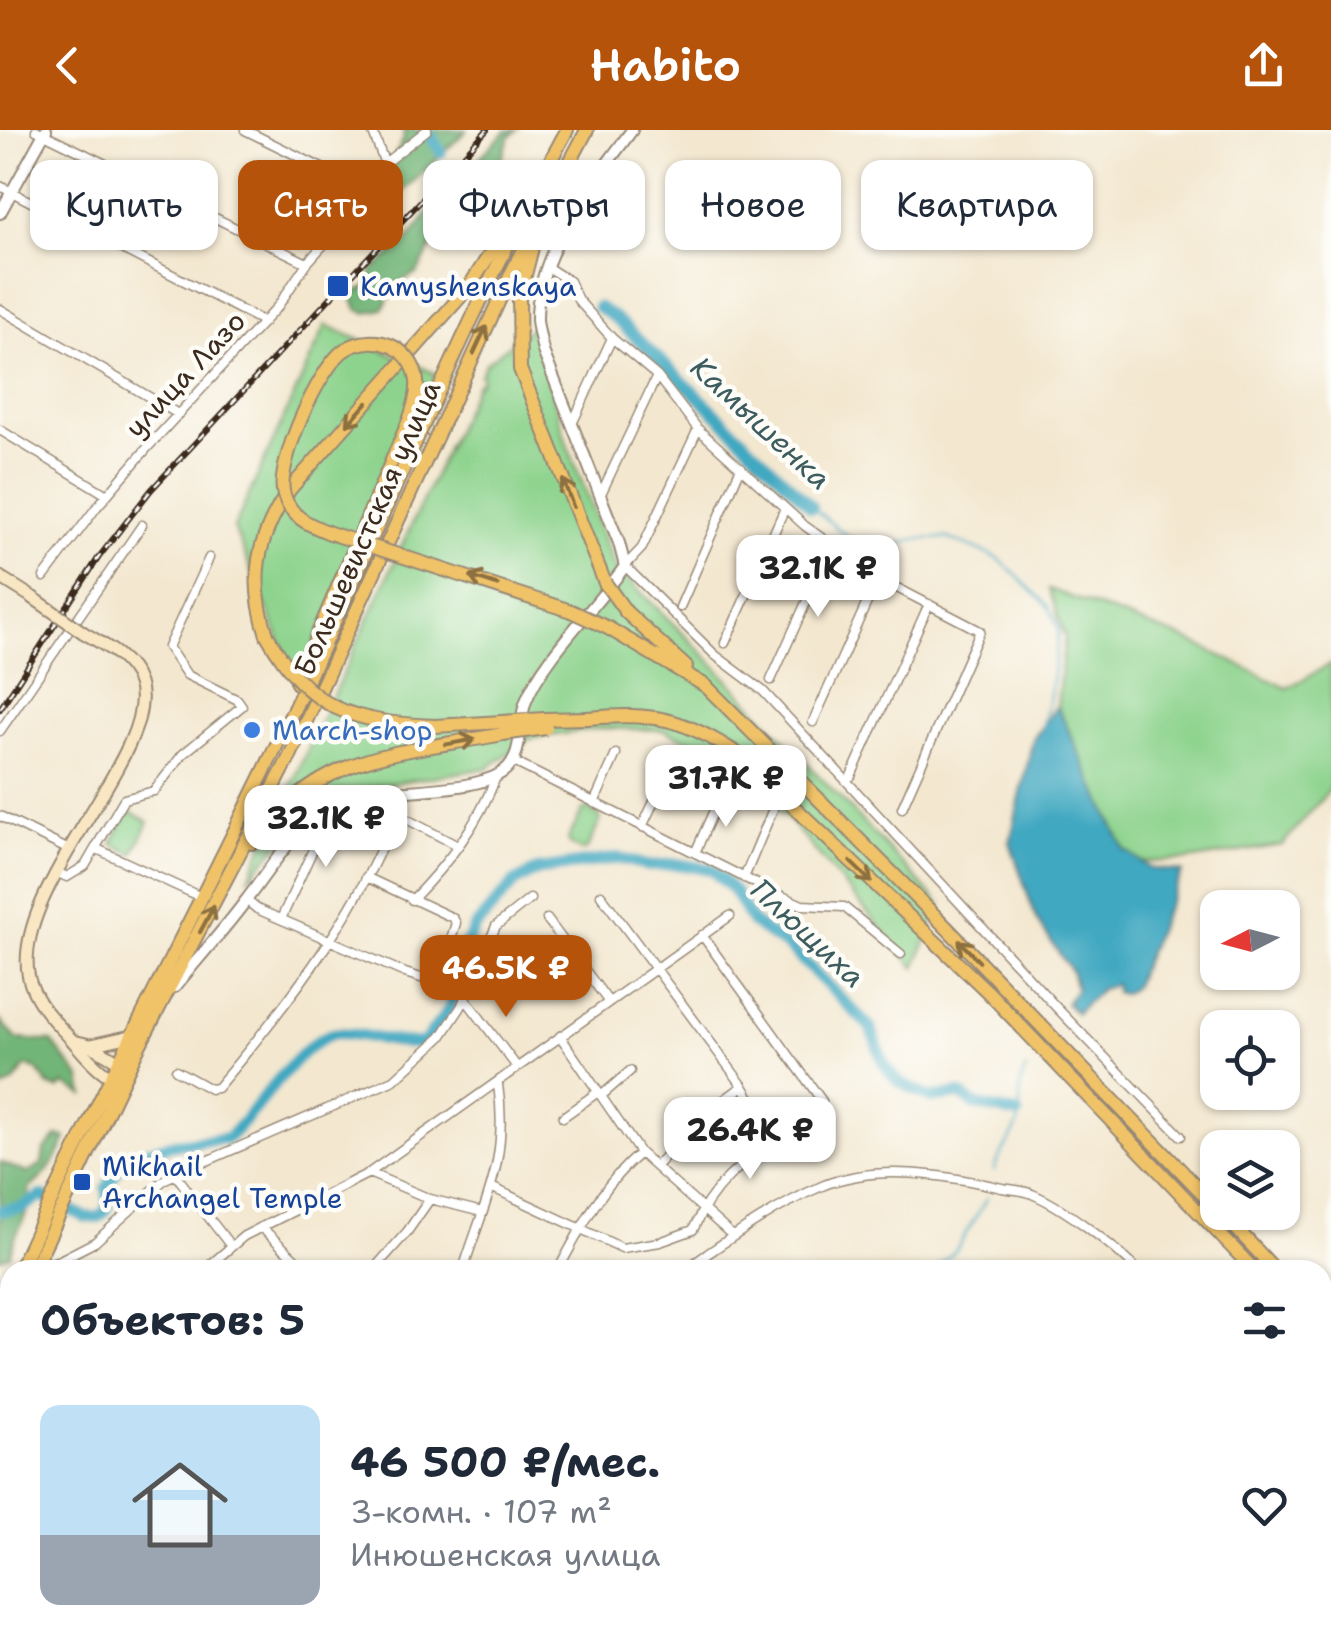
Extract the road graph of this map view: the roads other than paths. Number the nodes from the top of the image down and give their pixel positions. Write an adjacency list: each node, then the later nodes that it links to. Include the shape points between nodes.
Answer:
1 (245, 130): 8 (street)
2 (372, 130): 9 (street)
3 (427, 130): 10 (street, улица Лазо)
4 (567, 130): 11 (main road, Большевистская улица)
5 (587, 130): 12 (main road, Большевистская улица)
6 (632, 130): 22 (street, via 586,190)
7 (42, 132): 14 (street); 21 (street)
8 (307, 160)
9 (383, 160)
10 (389, 160)
11 (552, 160)
12 (571, 160)
13 (0, 186): 14 (street)
14 (12, 193): 15 (street); 24 (street)
15 (0, 214)
16 (318, 250): 21 (street, улица Лазо)
17 (494, 250): 48 (main road, one-way to 48, bridge, via 469,287 290,489 260,546 257,576 267,635 298,683 322,702 392,724)
18 (506, 250): 57 (main road, Большевистская улица)
19 (523, 250): 69 (main road, Большевистская улица, one-way to 19)
20 (531, 250): 46 (main road, one-way to 20, bridge, via 626,612 605,583 520,370 519,298)
21 (307, 263): 24 (street, улица Лазо)
22 (548, 267): 25 (street, via 569,280); 28 (street, via 537,320 542,351)
23 (0, 309): 27 (street)
24 (264, 322): 27 (street, улица Лазо)
25 (612, 338): 26 (street); 28 (street)
26 (657, 376): 30 (street); 33 (street)
27 (178, 414): 32 (street, улица Лазо)
28 (572, 424): 33 (street)
29 (0, 430): 32 (street)
30 (698, 430): 31 (street); 38 (street, via 642,548)
31 (741, 467): 34 (street); 43 (street)
32 (107, 495): 40 (street, улица Лазо)
33 (600, 496): 38 (street)
34 (785, 508): 36 (street); 44 (street)
35 (142, 524): 49 (street)
36 (832, 545): 41 (street); 45 (street)
37 (209, 558): 66 (street, via 168,648 187,676 238,700 240,710 183,754 154,791 124,799)
38 (624, 566): 52 (street, via 540,674 525,702); 104 (street, via 715,655 763,691)
39 (0, 577): 67 (main road, bridge, via 110,649 138,680 142,700 134,730)
40 (44, 577)
41 (878, 578): 42 (street); 47 (street)
42 (929, 604): 54 (street); 60 (street, via 980,631)
43 (680, 607)
44 (725, 643)
45 (771, 680)
46 (706, 686): 57 (main road, one-way to 57, bridge, via 570,610 330,533 291,510 282,488 284,465 328,366 345,350 377,341 397,348 414,368 410,418); 88 (main road, one-way to 46)
47 (813, 722)
48 (502, 728): 69 (main road, one-way to 48, via 270,820 338,768); 88 (main road, one-way to 88, bridge, via 642,715 707,733 741,756)
49 (0, 731)
50 (616, 754): 58 (street)
51 (674, 758): 64 (street)
52 (514, 762): 53 (street); 58 (street)
53 (496, 776): 55 (street); 65 (street)
54 (852, 776)
55 (404, 791): 59 (street); 62 (street)
56 (722, 792): 68 (street)
57 (252, 794): 74 (main road, Большевистская улица)
58 (594, 802): 64 (street)
59 (333, 806): 76 (street, via 295,836); 79 (street)
60 (902, 808)
61 (772, 809): 72 (street)
62 (397, 814): 65 (street); 71 (street)
63 (0, 816): 67 (street)
64 (642, 826): 68 (street)
65 (458, 846): 77 (street)
66 (96, 849): 70 (street, via 78,873); 74 (street)
67 (69, 850): 70 (main road)
68 (694, 853): 72 (street)
69 (232, 869): 86 (main road, Большевистская улица, one-way to 69)
70 (56, 872): 91 (main road, via 26,957 37,997)
71 (366, 877): 77 (street); 82 (street)
72 (744, 878): 83 (street, via 802,905 844,907)
73 (601, 895): 84 (street)
74 (202, 897): 89 (main road, Большевистская улица)
75 (530, 899): 85 (street, via 496,926)
76 (246, 900): 79 (street); 86 (street)
77 (412, 900): 82 (street, via 456,923 437,983)
78 (730, 916): 81 (street)
79 (281, 919): 82 (street)
80 (547, 919): 87 (street)
81 (702, 934): 84 (street); 105 (street, via 822,1100)
82 (332, 941): 96 (street, via 218,1088)
83 (900, 954)
84 (654, 969): 87 (street); 100 (street)
85 (464, 997): 95 (street); 109 (street, via 441,1037 394,1080)
86 (166, 998): 93 (main road, Большевистская улица)
87 (608, 1001): 90 (street)
88 (1031, 1026): 111 (main road); 130 (main road)
89 (130, 1036): 92 (main road); 93 (main road, Большевистская улица)
90 (560, 1036): 95 (street); 101 (street)
91 (73, 1041): 92 (main road); 94 (main road)
92 (90, 1045): 93 (main road)
93 (123, 1064): 98 (main road, Большевистская улица)
94 (96, 1067): 98 (main road); 102 (main road)
95 (518, 1067): 99 (street)
96 (176, 1070)
97 (630, 1071): 101 (street)
98 (116, 1080): 102 (main road, Большевистская улица); 112 (main road, Большевистская улица)
99 (498, 1084): 108 (street); 110 (street)
100 (742, 1086): 105 (street); 107 (street)
101 (599, 1094): 103 (street); 106 (street)
102 (100, 1097): 112 (main road, Большевистская улица)
103 (563, 1117)
104 (1182, 1136)
105 (776, 1140): 114 (street, via 722,1181)
106 (640, 1153): 107 (street); 117 (street, via 614,1175)
107 (656, 1166): 114 (street)
108 (369, 1173): 113 (street); 116 (street)
109 (175, 1174): 120 (street); 122 (street, via 95,1242)
110 (493, 1188): 115 (street); 117 (street)
111 (1200, 1192)
112 (60, 1196): 121 (main road, Большевистская улица)
113 (430, 1199): 115 (street); 125 (street)
114 (704, 1208): 117 (street, via 694,1230 630,1249); 119 (street)
115 (482, 1212): 126 (street)
116 (261, 1227): 120 (street); 124 (street)
117 (581, 1228): 127 (street)
118 (1237, 1230): 131 (main road)
119 (733, 1236): 128 (street); 129 (street, via 833,1182 912,1173 1032,1194)
120 (230, 1245): 123 (street)
121 (32, 1260)
122 (60, 1260)
123 (214, 1260)
124 (296, 1260)
125 (382, 1260)
126 (469, 1260)
127 (563, 1260)
128 (698, 1260)
129 (1128, 1260)
130 (1245, 1260)
131 (1266, 1260)

